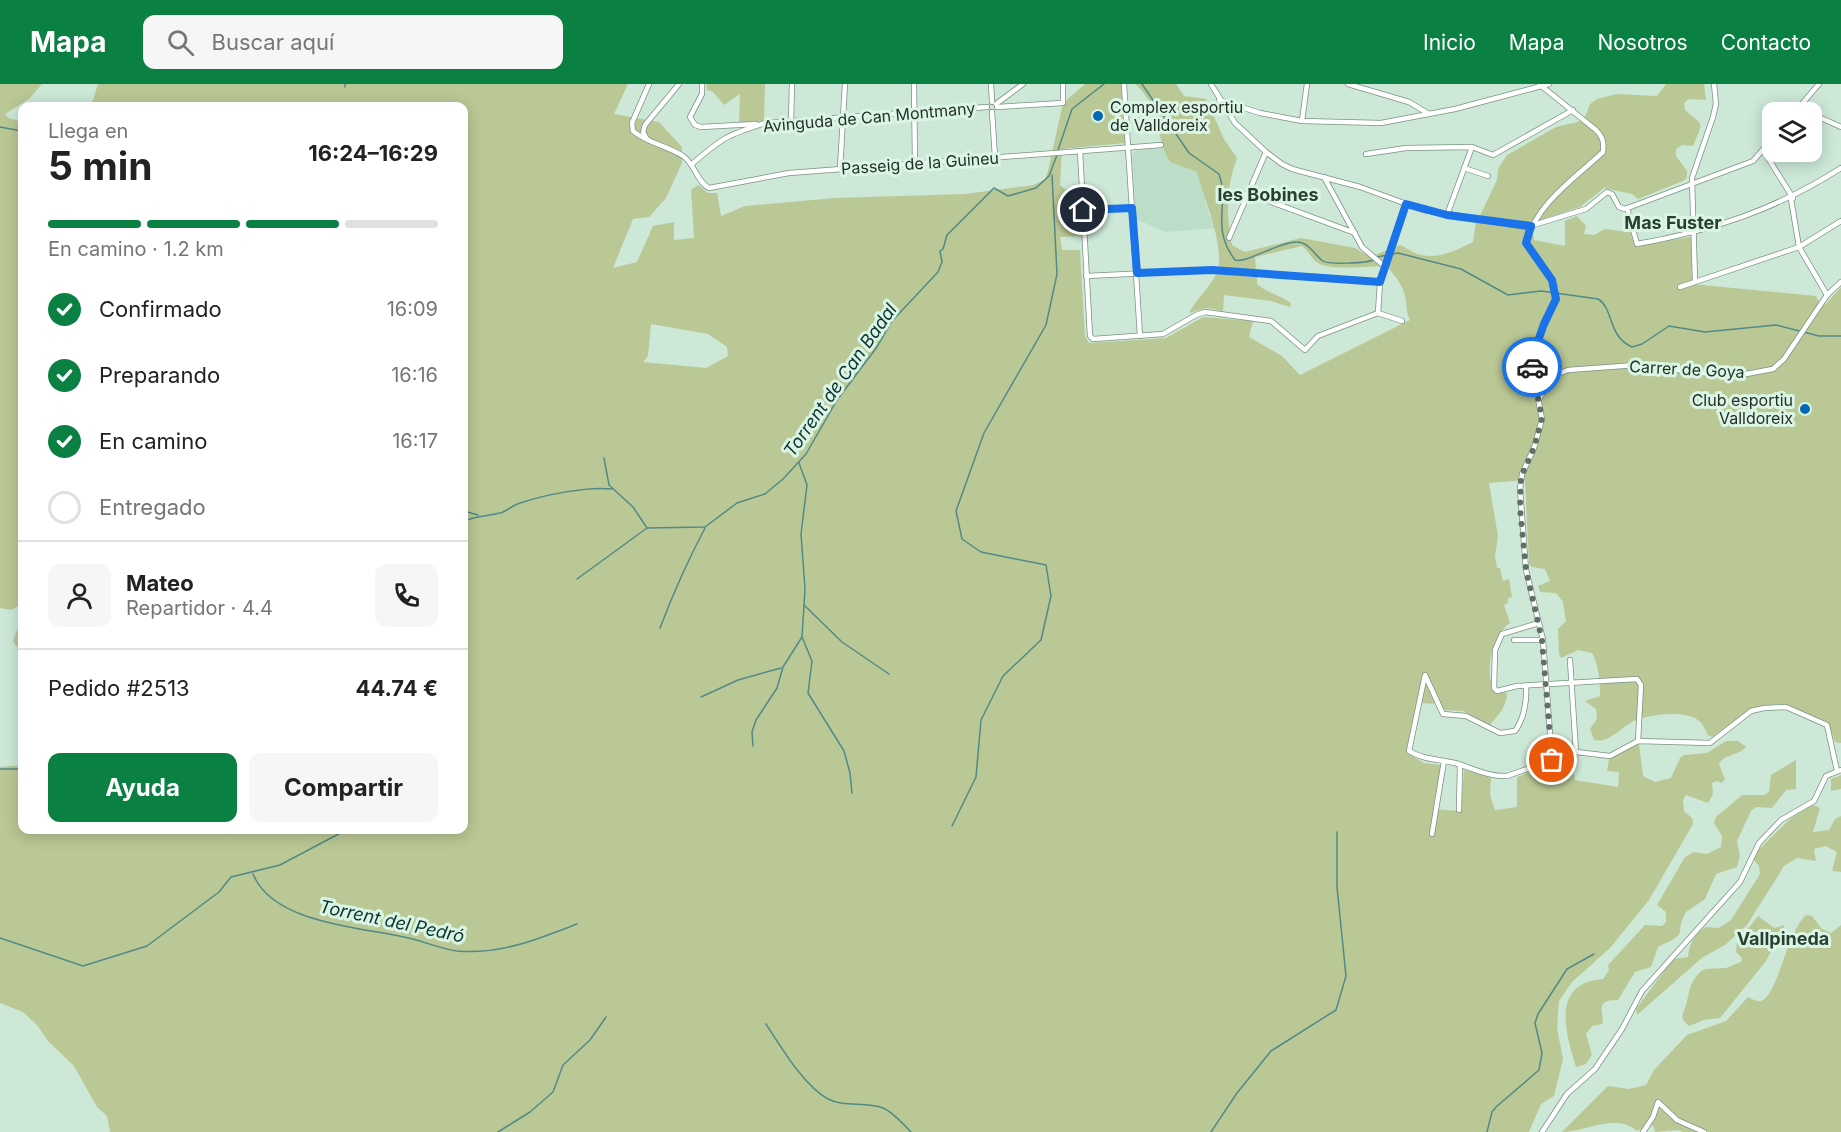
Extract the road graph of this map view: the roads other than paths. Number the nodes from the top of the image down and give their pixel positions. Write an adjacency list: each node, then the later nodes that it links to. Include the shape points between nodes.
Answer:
1 (649, 84): 33 (street, via 632,128)
2 (679, 84): 33 (street, via 645,125)
3 (702, 84): 31 (street, via 702,94 690,117 695,125)
4 (792, 84): 29 (street)
5 (845, 84): 27 (street)
6 (914, 84): 24 (street)
7 (991, 84): 21 (street)
8 (1023, 84): 21 (street, Avinguda de Can Montmany)
9 (1063, 84): 21 (street, via 1064,103)
10 (1124, 84): 35 (street)
11 (1211, 84): 19 (street)
12 (1307, 84): 30 (street)
13 (1348, 84): 18 (street)
14 (1365, 84): 18 (street)
15 (1714, 84): 50 (street, via 1716,104)
16 (1819, 84): 20 (street)
17 (1544, 85): 23 (street); 26 (street)
18 (1360, 89): 26 (street, via 1409,102)
19 (1219, 100): 30 (street); 39 (street, via 1235,123)
20 (1804, 102)
21 (995, 104): 22 (street); 25 (street)
22 (987, 107): 24 (street, Avinguda de Can Montmany); 25 (street)
23 (1573, 110): 36 (street, via 1493,155); 59 (street, via 1603,138 1603,152)
24 (915, 112): 27 (street, Avinguda de Can Montmany); 43 (street)
25 (992, 112): 41 (street)
26 (1429, 114): 30 (street, via 1381,123)
27 (843, 117): 29 (street, Avinguda de Can Montmany); 47 (street)
28 (1822, 118): 32 (street)
29 (791, 121): 31 (street, Avinguda de Can Montmany)
30 (1302, 121)
31 (765, 123): 44 (street, Avinguda de Can Montmany, via 731,134)
32 (1841, 127)
33 (647, 139): 44 (street)
34 (1161, 145): 35 (street, Passeig de la Guineu)
35 (1128, 147): 37 (street, Passeig de la Guineu); 54 (street)
36 (1472, 147): 40 (street, via 1406,148); 45 (street)
37 (1080, 151): 41 (street, Passeig de la Guineu); 56 (street)
38 (1762, 151): 50 (street, via 1753,161)
39 (1266, 152): 49 (street, via 1292,169); 51 (street)
40 (1366, 154)
41 (995, 157): 43 (street, Passeig de la Guineu)
42 (1770, 162): 52 (street)
43 (915, 163): 47 (street, Passeig de la Guineu)
44 (692, 164): 47 (street, Passeig de la Guineu, via 710,188 789,173)
45 (1464, 168): 48 (street); 57 (street)
46 (1841, 168): 52 (street)
47 (840, 169)
48 (1488, 176)
49 (1324, 177): 53 (street); 60 (street)
50 (1692, 184): 55 (street); 61 (street)
51 (1247, 194): 60 (street); 62 (street)
52 (1792, 198): 61 (street); 63 (street)
53 (1406, 204): 57 (street); 64 (street)
54 (1132, 208): 56 (street); 65 (street)
55 (1627, 208): 59 (street, via 1619,207 1607,192 1586,209); 61 (street, via 1637,244)
56 (1083, 210): 66 (street)
57 (1447, 215): 59 (street)
58 (1841, 221): 63 (street)
59 (1531, 226): 75 (street, via 1526,243 1552,280 1556,299 1531,362)
60 (1355, 233): 64 (street, via 1364,249)
61 (1694, 234): 67 (street)
62 (1229, 238)
63 (1798, 247): 67 (street); 71 (street)
64 (1384, 266): 68 (street)
65 (1137, 273): 66 (street); 68 (street, via 1212,270); 74 (street)
66 (1086, 276): 74 (street, via 1090,336)
67 (1695, 281): 70 (street)
68 (1380, 282): 72 (street)
69 (1841, 282): 71 (street, Carrer de Goya)
70 (1680, 287)
71 (1827, 296): 75 (street, Carrer de Goya, via 1773,369 1712,374 1636,365 1568,370 1550,377)
72 (1378, 313): 73 (street); 74 (street, via 1318,336 1305,350 1271,321 1205,312 1163,334)
73 (1402, 321)
74 (1140, 336)
75 (1540, 398): 76 (street, via 1541,423 1520,489 1526,570)
76 (1539, 623): 78 (street); 82 (street, via 1502,634 1495,650 1494,688 1497,691)
77 (1514, 640): 78 (street)
78 (1542, 640): 81 (street)
79 (1570, 660): 80 (street)
80 (1572, 683): 81 (street); 83 (street, via 1640,681); 84 (street)
81 (1546, 685): 82 (street); 85 (street)
82 (1527, 686): 86 (street, via 1520,724 1515,731 1504,734 1466,716 1443,714 1425,675 1409,751)
83 (1638, 741): 84 (street, via 1606,757); 88 (street, via 1714,742 1751,711 1778,706 1827,725)
84 (1576, 752): 85 (street)
85 (1552, 760): 87 (street, via 1514,775 1500,776)
86 (1444, 761): 87 (street); 90 (street)
87 (1460, 765): 89 (street)
88 (1839, 770): 91 (street, via 1826,776 1814,801 1781,820 1759,843 1740,882 1642,991 1595,1069 1567,1094)
89 (1459, 810)
90 (1432, 834)
91 (1542, 1132)
92 (1643, 1132): 93 (street, via 1658,1102 1677,1120)
93 (1704, 1132)

